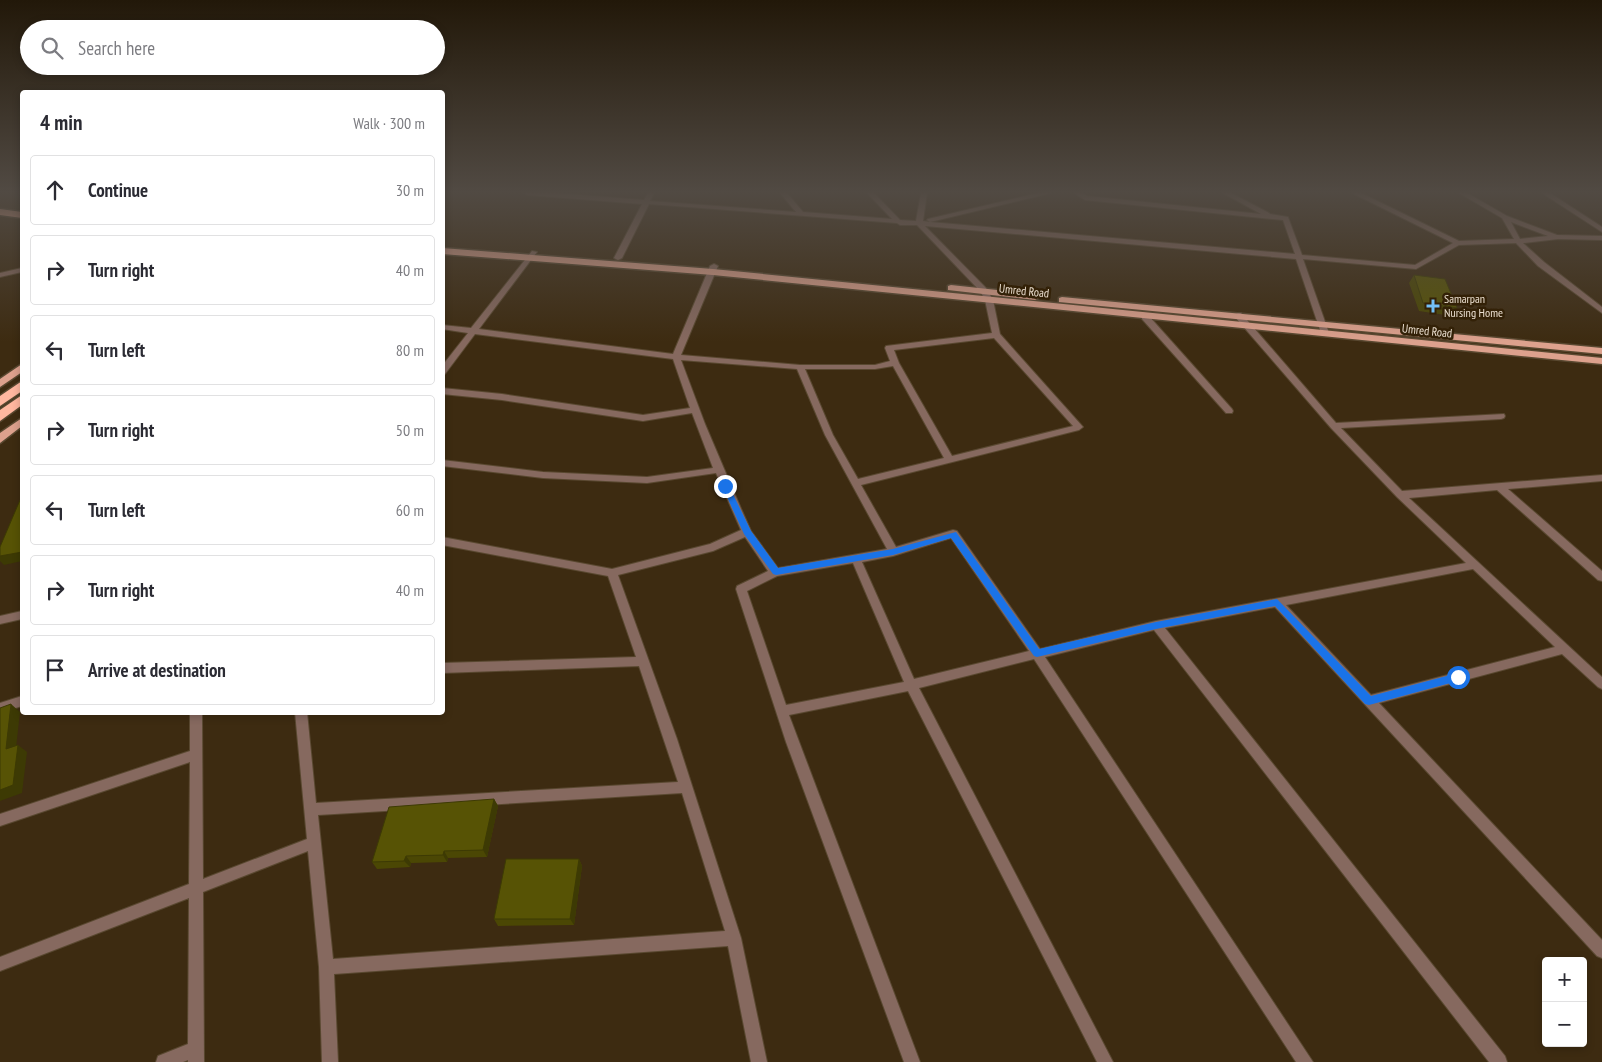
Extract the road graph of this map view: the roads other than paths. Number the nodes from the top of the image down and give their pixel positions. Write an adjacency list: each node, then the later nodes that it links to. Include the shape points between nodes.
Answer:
1 (626, 243): 11 (street)
2 (938, 243): 16 (street)
3 (1132, 243): 12 (street)
4 (1295, 243): 12 (street)
5 (1458, 243): 6 (street); 12 (street, via 1416,267)
6 (1471, 243)
7 (1520, 243): 18 (street, via 1541,264)
8 (445, 244): 10 (main road)
9 (445, 251): 10 (main road, Umred Road)
10 (532, 255): 11 (main road); 14 (main road, Umred Road); 24 (street)
11 (618, 258): 14 (main road)
12 (1300, 258): 23 (street)
13 (20, 270): 15 (street)
14 (713, 270): 16 (main road); 17 (main road, Umred Road); 27 (street)
15 (0, 275)
16 (983, 290): 17 (street); 19 (main road)
17 (989, 300): 20 (main road, Umred Road); 25 (street)
18 (1602, 310)
19 (1238, 315): 21 (street); 23 (main road)
20 (1145, 317): 21 (main road, Umred Road); 39 (street)
21 (1247, 326): 23 (main road, Umred Road); 43 (street)
22 (445, 327): 24 (street)
23 (1324, 328): 26 (main road); 28 (main road, Umred Road)
24 (475, 331): 27 (street); 31 (street)
25 (996, 335): 29 (street, via 889,348); 45 (street, via 1079,427)
26 (1602, 351)
27 (676, 357): 30 (street); 38 (street)
28 (1602, 361)
29 (895, 363): 30 (street, via 875,367); 45 (street)
30 (800, 367): 49 (street, via 829,435)
31 (445, 368)
32 (20, 369): 33 (main road)
33 (0, 384)
34 (20, 387): 37 (highway)
35 (445, 391): 38 (street, via 642,418)
36 (20, 401): 41 (highway)
37 (0, 402)
38 (694, 410): 47 (street)
39 (1229, 412)
40 (1501, 416): 43 (street)
41 (0, 417)
42 (20, 423): 44 (main road)
43 (1334, 426): 52 (street)
44 (0, 439)
45 (949, 459): 49 (street)
46 (445, 463): 47 (street, via 543,475 647,480)
47 (718, 470): 53 (street)
48 (1597, 479): 50 (street); 51 (street)
49 (856, 483): 55 (street)
50 (1498, 486): 52 (street); 60 (street)
51 (1602, 486)
52 (1400, 495): 57 (street)
53 (747, 532): 58 (street); 59 (street, via 713,547)
54 (445, 542): 59 (street)
55 (893, 552): 56 (street); 66 (street, via 953,534)
56 (856, 559): 58 (street); 69 (street)
57 (1475, 565): 61 (street); 65 (street)
58 (776, 572): 74 (street, via 740,589)
59 (612, 573): 67 (street)
60 (1602, 577)
61 (1277, 602): 64 (street); 71 (street)
62 (20, 615): 63 (street)
63 (0, 620)
64 (1156, 625): 66 (street); 94 (street)
65 (1564, 649): 70 (street); 71 (street)
66 (1037, 654): 69 (street); 93 (street)
67 (643, 661): 68 (street); 78 (street)
68 (445, 668)
69 (911, 684): 74 (street); 92 (street)
70 (1602, 684)
71 (1369, 701): 84 (street)
72 (20, 702): 73 (street)
73 (0, 708)
74 (782, 711): 91 (street)
75 (196, 715): 77 (street)
76 (301, 715): 79 (street)
77 (195, 754): 80 (street); 82 (street)
78 (686, 787): 79 (street); 83 (street)
79 (311, 809): 81 (street)
80 (0, 820)
81 (313, 843): 82 (street); 86 (street)
82 (197, 887): 85 (street); 87 (street)
83 (734, 938): 86 (street); 90 (street)
84 (1602, 951)
85 (0, 964)
86 (326, 967): 89 (street)
87 (197, 1055): 88 (street)
88 (164, 1062)
89 (330, 1062)
90 (759, 1062)
91 (912, 1062)
92 (1105, 1062)
93 (1305, 1062)
94 (1499, 1062)

